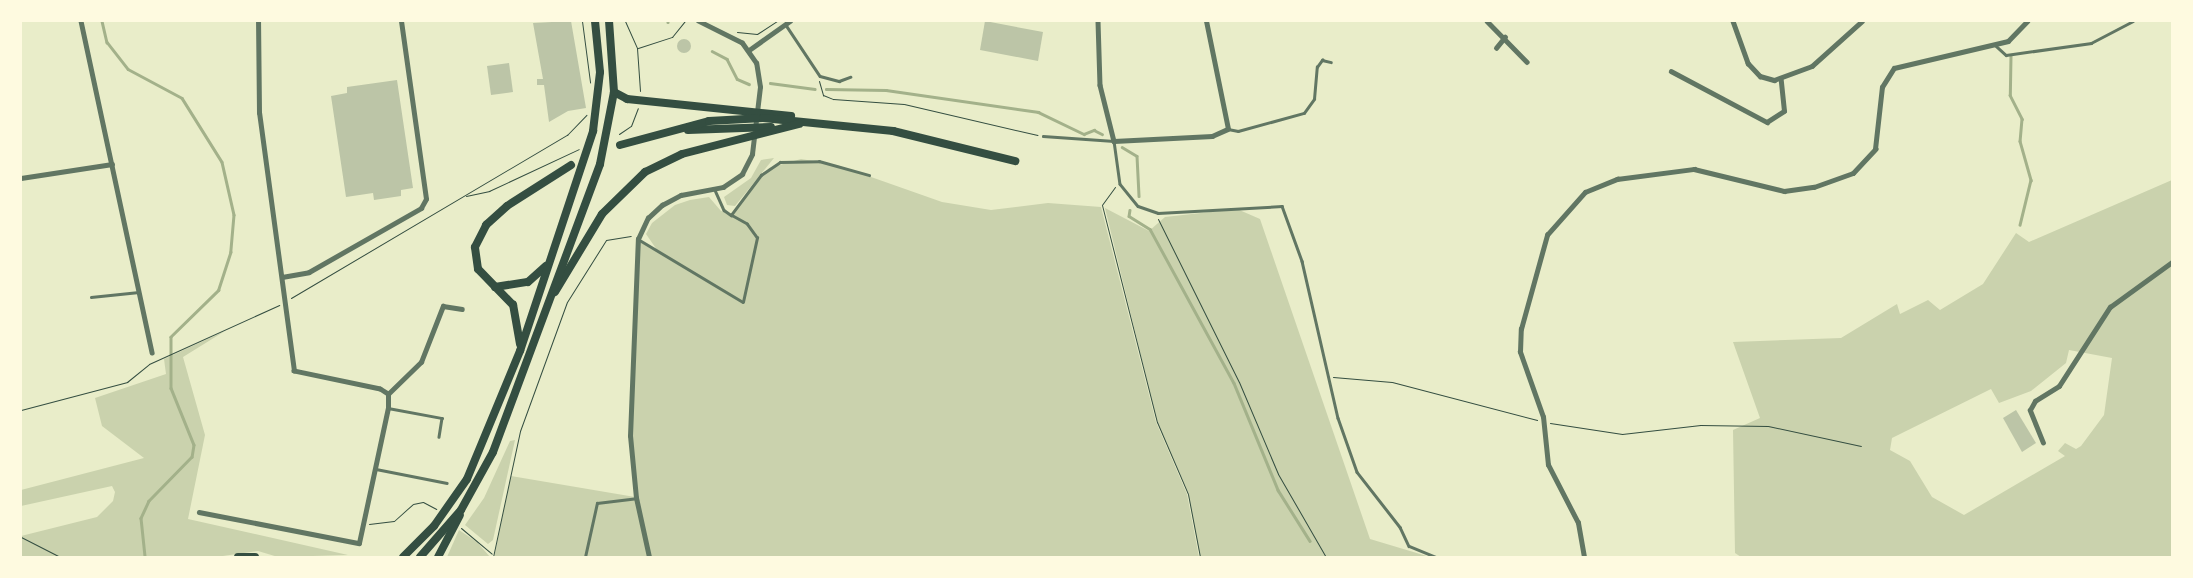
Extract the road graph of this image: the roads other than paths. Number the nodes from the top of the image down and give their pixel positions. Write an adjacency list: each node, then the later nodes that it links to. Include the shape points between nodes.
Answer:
1 (81, 21): 34 (street)
2 (258, 21): 43 (street, via 259,112)
3 (402, 21): 43 (street, via 426,198 421,208 308,272)
4 (595, 21): 41 (main road, via 600,72 593,131)
5 (610, 21): 25 (main road)
6 (698, 21): 19 (street, via 732,36)
7 (790, 21): 15 (street)
8 (1098, 21): 31 (street, via 1100,85)
9 (1206, 21): 28 (street)
10 (1487, 21): 16 (street)
11 (1733, 21): 24 (street, via 1753,70 1767,79)
12 (1862, 21): 24 (street, via 1812,66)
13 (2027, 21): 17 (street, via 2020,34)
14 (2133, 21): 17 (lane, via 2091,43 2006,55)
15 (785, 24): 19 (street); 23 (lane, via 820,76 838,81)
16 (1505, 37): 18 (street); 21 (street)
17 (1995, 45): 68 (street, via 1894,68 1882,86 1875,149 1853,173 1796,190 1766,190 1684,169 1608,181 1585,192 1544,239 1521,329 1522,362 1544,422 1548,465 1578,523)
18 (1496, 48)
19 (749, 50): 38 (street, via 759,71 760,87 751,158 736,180)
20 (1331, 62): 28 (lane, via 1322,60 1316,67 1314,98 1304,113 1238,131)
21 (1527, 62)
22 (1670, 71): 24 (street, via 1767,122 1784,111)
23 (850, 77)
24 (1781, 80)
25 (614, 92): 26 (main road, via 627,99 773,112); 48 (main road, via 608,134 594,179)
26 (813, 121): 27 (main road); 29 (main road, via 734,118); 33 (main road, via 893,131)
27 (781, 127): 29 (main road); 48 (main road, via 682,154 645,172 602,214)
28 (1228, 129): 31 (street, via 1212,136)
29 (674, 131): 32 (main road)
30 (1043, 136): 31 (lane)
31 (1114, 141): 67 (lane, via 1120,184 1138,206 1158,213 1282,206 1302,261 1357,472 1400,526 1409,546)
32 (620, 145)
33 (1015, 160)
34 (112, 164): 37 (street); 45 (street)
35 (571, 165): 44 (main road, via 507,206 479,236 478,269)
36 (869, 175): 39 (lane, via 819,161 780,162 761,175)
37 (21, 178)
38 (715, 190): 39 (lane, via 724,210); 40 (street, via 681,196 662,205 648,218)
39 (731, 215): 40 (lane, via 747,224 757,238 743,302)
40 (638, 239): 57 (street, via 630,436)
41 (550, 262): 44 (main road, via 528,282); 49 (main road)
42 (2172, 262): 54 (street, via 2110,307 2059,386 2035,401 2030,410)
43 (282, 277): 51 (street, via 294,371 380,388)
44 (495, 287): 49 (main road, via 517,314)
45 (140, 292): 46 (lane); 50 (street)
46 (91, 298)
47 (462, 309): 51 (street, via 443,306 421,362)
48 (544, 311): 58 (main road, via 493,452)
49 (520, 350): 62 (main road, via 483,448 455,500)
50 (152, 352)
51 (388, 394): 52 (street)
52 (388, 408): 53 (lane, via 442,418); 55 (street)
53 (439, 437)
54 (2043, 443)
55 (376, 468): 56 (lane); 59 (street, via 359,543)
56 (447, 484)
57 (636, 498): 65 (lane, via 597,503); 66 (street)
58 (461, 510): 63 (main road); 64 (main road)
59 (199, 512)
60 (238, 557): 61 (main road)
61 (255, 557)
62 (403, 557)
63 (420, 557)
64 (438, 557)
65 (585, 557)
66 (649, 557)
67 (1436, 557)
68 (1584, 557)

